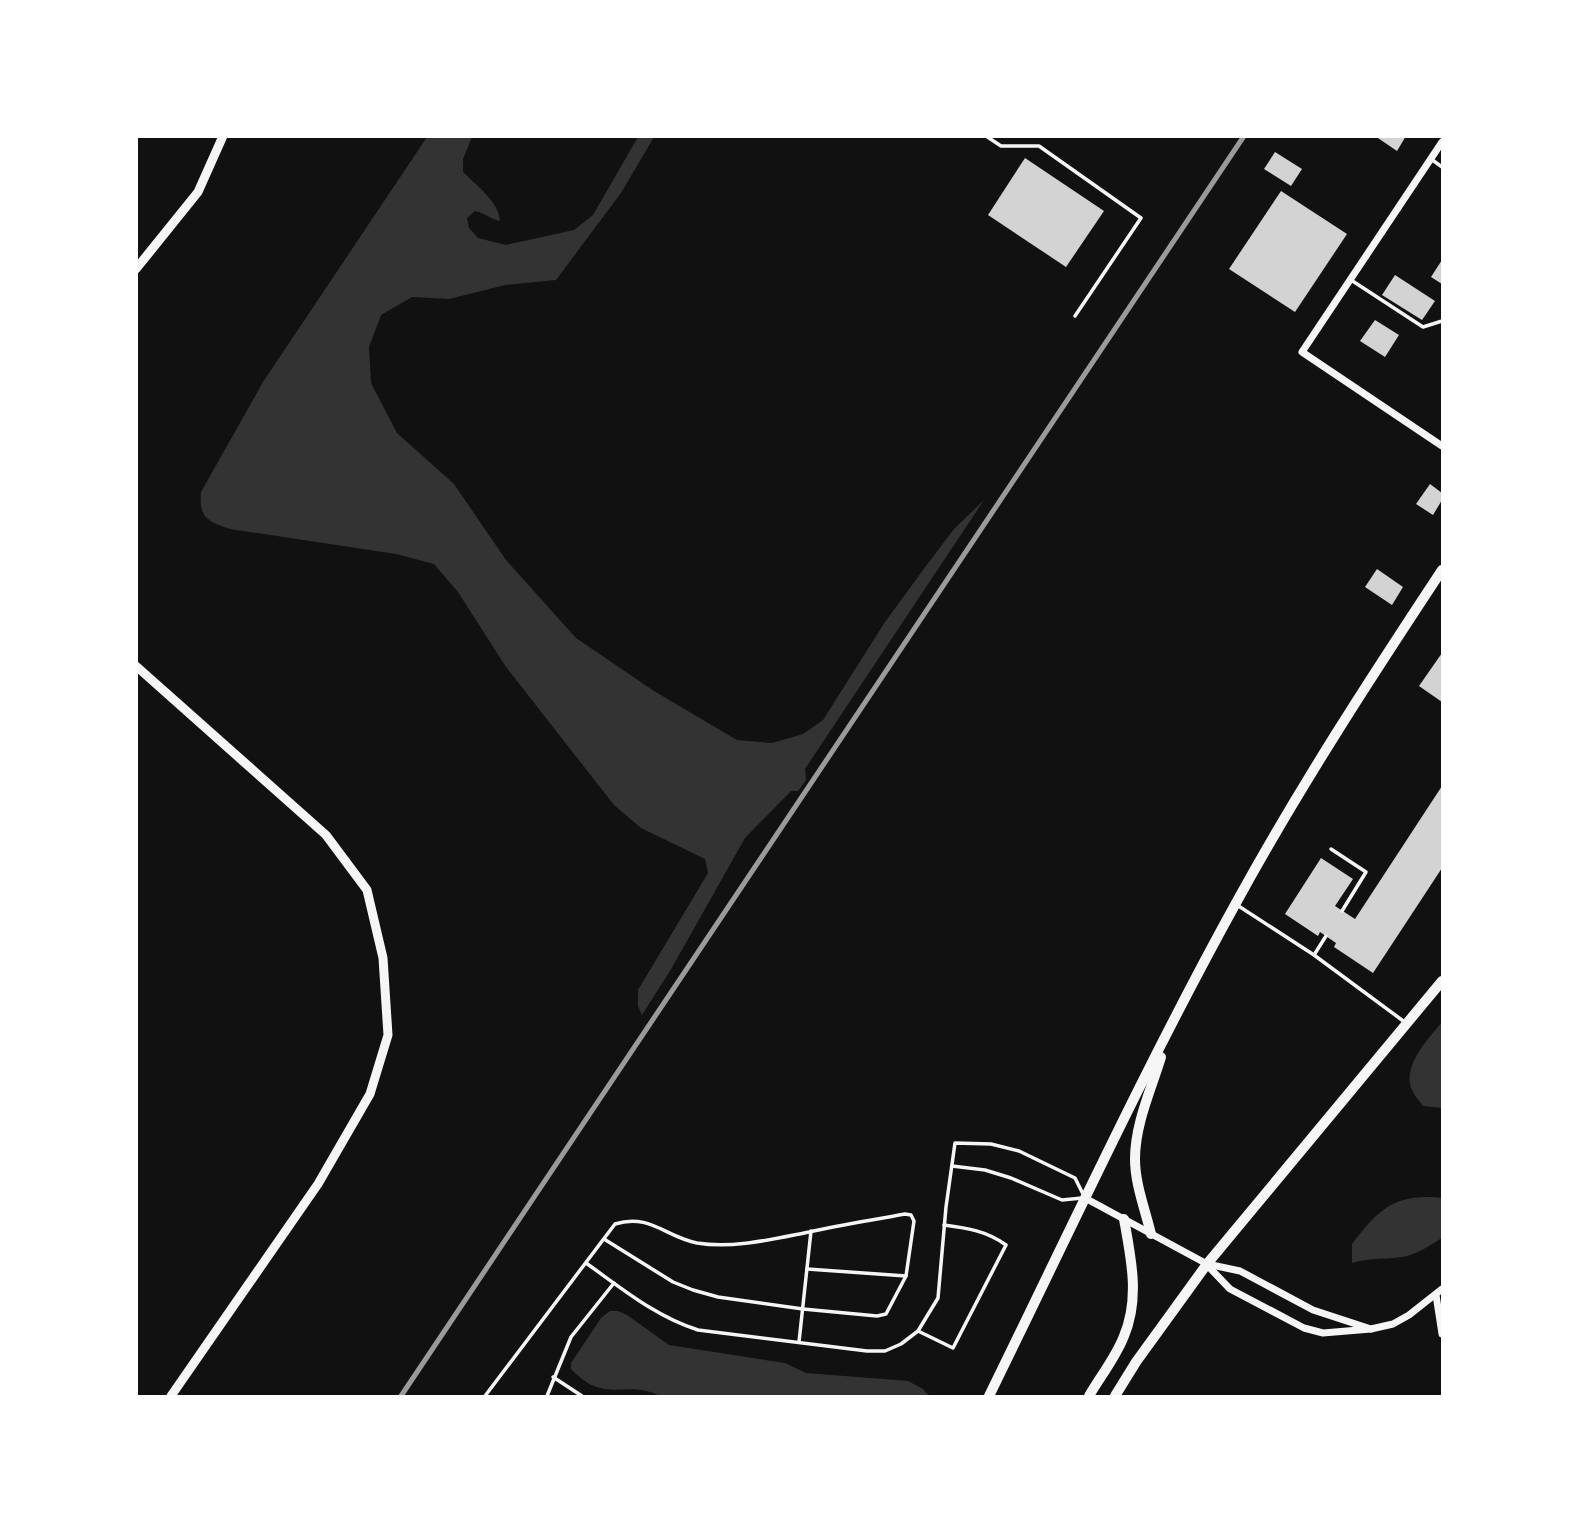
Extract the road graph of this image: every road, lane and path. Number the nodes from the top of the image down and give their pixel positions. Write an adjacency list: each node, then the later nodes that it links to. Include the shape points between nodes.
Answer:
1 (223, 136): 6 (street, via 198,192)
2 (986, 136): 8 (lane, via 1002,146 1039,146 1141,218)
3 (1443, 142): 4 (street)
4 (1431, 159): 5 (lane); 7 (street)
5 (1443, 167)
6 (136, 269)
7 (1350, 280): 9 (lane, via 1423,327); 10 (street, via 1302,352)
8 (1075, 316)
9 (1443, 321)
10 (1443, 446)
11 (1443, 570): 14 (main road, via 1328,744)
12 (136, 666): 41 (street, via 326,835 367,890 383,958 388,1035 370,1094 318,1184)
13 (1331, 849): 15 (lane, via 1366,872)
14 (1236, 904): 17 (lane); 20 (main road)
15 (1342, 911)
16 (1326, 936): 17 (lane)
17 (1314, 955): 19 (lane)
18 (1443, 981): 19 (main road)
19 (1407, 1024): 29 (main road)
20 (1169, 1031): 22 (main road); 26 (main road, via 1136,1146 1136,1176)
21 (952, 1167): 22 (lane, via 985,1170 1062,1200); 22 (lane, via 955,1143 991,1144 1019,1151 1075,1178); 24 (lane)
22 (1085, 1198): 23 (street); 45 (main road)
23 (1124, 1219): 26 (street); 46 (main road, via 1133,1274 1131,1315 1124,1338)
24 (944, 1225): 37 (lane, via 938,1298); 37 (lane, via 977,1230 1006,1245 953,1348)
25 (811, 1231): 27 (lane, via 717,1244 694,1242 628,1220 615,1224); 30 (lane); 31 (lane, via 911,1215)
26 (1151, 1234): 29 (street)
27 (604, 1239): 28 (lane); 35 (lane, via 692,1290)
28 (586, 1263): 32 (lane); 42 (lane)
29 (1207, 1264): 36 (street, via 1240,1271 1326,1316); 36 (street, via 1230,1289 1304,1328 1323,1333); 47 (main road)
30 (807, 1269): 31 (lane); 35 (lane)
31 (906, 1276): 35 (lane, via 886,1314)
32 (614, 1283): 39 (lane, via 681,1325); 40 (lane, via 571,1337)
33 (1443, 1289): 34 (street)
34 (1436, 1295): 36 (street, via 1400,1320); 38 (street)
35 (803, 1309): 39 (lane)
36 (1371, 1328)
37 (918, 1331): 39 (lane, via 885,1351)
38 (1443, 1335)
39 (799, 1342)
40 (553, 1377): 43 (lane); 44 (lane)
41 (171, 1396)
42 (485, 1396)
43 (547, 1396)
44 (582, 1396)
45 (989, 1396)
46 (1088, 1396)
47 (1115, 1396)

